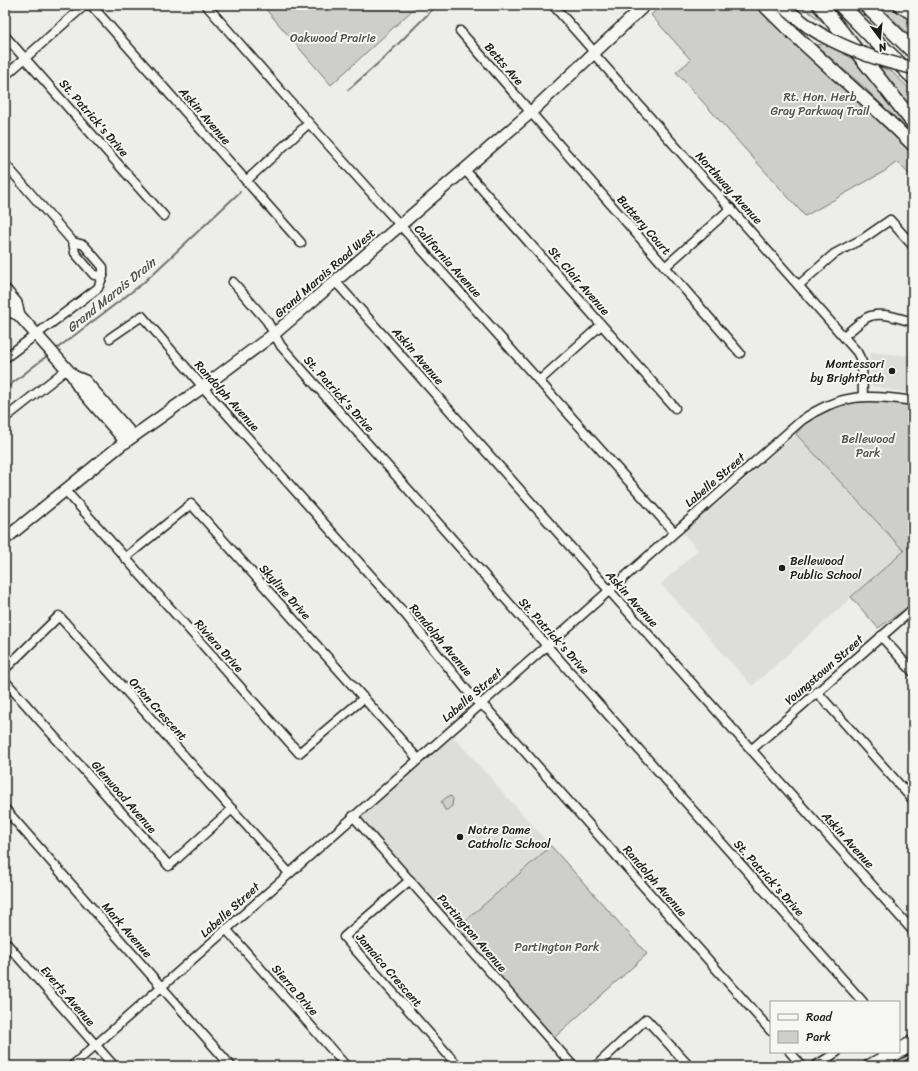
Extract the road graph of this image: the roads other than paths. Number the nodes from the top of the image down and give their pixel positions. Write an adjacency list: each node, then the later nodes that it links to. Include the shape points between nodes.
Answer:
1 (85, 5): 17 (street)
2 (91, 5): 27 (street, Askin Avenue)
3 (206, 5): 23 (street, California Avenue)
4 (553, 5): 16 (street, Northway Avenue)
5 (645, 5): 16 (street, Grand Marais Road West)
6 (764, 5): 24 (main road)
7 (780, 5): 18 (main road, bridge, via 804,24 842,45 869,56)
8 (820, 5): 22 (highway)
9 (841, 5): 20 (highway)
10 (866, 5): 15 (highway)
11 (901, 5): 12 (highway)
12 (913, 12)
13 (460, 31): 21 (street, Betts Ave)
14 (5, 36): 17 (street, St. Patrick's Drive)
15 (913, 51)
16 (594, 54): 21 (street, Grand Marais Road West); 28 (street, Northway Avenue)
17 (25, 58): 19 (street); 29 (street, St. Patrick's Drive)
18 (913, 68)
19 (5, 76)
20 (913, 77)
21 (530, 113): 26 (street, Grand Marais Road West); 34 (street, Buttery Court)
22 (913, 122)
23 (309, 123): 27 (street); 30 (street, California Avenue)
24 (913, 145)
25 (5, 164): 31 (street)
26 (465, 170): 30 (street, Grand Marais Road West); 43 (street, St. Clair Avenue)
27 (246, 181): 32 (street, Askin Avenue)
28 (731, 208): 34 (street); 38 (street, Northway Avenue)
29 (164, 216)
30 (400, 225): 36 (street, Grand Marais Road West); 51 (street, California Avenue)
31 (73, 242): 35 (street, via 75,253 94,275); 35 (street, via 84,245 103,267)
32 (301, 243)
33 (913, 246): 38 (street, via 890,220 834,254)
34 (666, 268): 48 (street, Buttery Court)
35 (103, 276): 45 (street, via 98,288)
36 (335, 281): 44 (street, Grand Marais Road West); 62 (street, Askin Avenue)
37 (232, 282): 44 (street, St. Patrick's Drive, via 267,321)
38 (799, 285): 46 (street, Northway Avenue)
39 (5, 290): 41 (street, via 16,303)
40 (5, 306): 41 (street)
41 (19, 315): 45 (street)
42 (913, 322): 46 (street, via 872,315)
43 (601, 325): 51 (street); 55 (street, St. Clair Avenue)
44 (274, 334): 52 (street, Grand Marais Road West); 65 (street, St. Patrick's Drive, via 281,346)
45 (38, 336): 49 (street); 50 (street)
46 (844, 336): 53 (street, Northway Avenue, via 858,352 862,362)
47 (110, 338): 52 (street, Randolph Avenue, via 142,316)
48 (740, 353)
49 (5, 358)
50 (67, 369): 56 (street); 57 (street, via 85,381)
51 (539, 381): 59 (street, California Avenue)
52 (203, 387): 57 (street, Grand Marais Road West); 71 (street, Randolph Avenue)
53 (863, 397): 54 (street, Labelle Street); 59 (street, Labelle Street, via 846,398 827,405 802,420)
54 (913, 401)
55 (675, 408)
56 (5, 418)
57 (129, 439): 58 (street, Grand Marais Road West)
58 (65, 490): 60 (street, Grand Marais Road West); 61 (street, Riviera Drive)
59 (674, 532): 62 (street, Labelle Street)
60 (5, 539)
61 (125, 558): 70 (street, Skyline Drive, via 191,504); 70 (street, Riviera Drive, via 299,753)
62 (608, 590): 65 (street, Labelle Street); 72 (street, Askin Avenue)
63 (913, 609): 64 (street, Youngstown Street)
64 (881, 636): 67 (street); 69 (street, Youngstown Street)
65 (546, 645): 71 (street, Labelle Street); 84 (street, St. Patrick's Drive)
66 (5, 669): 76 (street, Orion Crescent, via 59,616)
67 (913, 672)
68 (5, 681): 76 (street, Glenwood Avenue, via 169,866)
69 (817, 692): 72 (street, Youngstown Street); 74 (street)
70 (364, 698): 73 (street, Skyline Drive)
71 (480, 704): 73 (street, Labelle Street); 85 (street, Randolph Avenue)
72 (751, 750): 81 (street, Askin Avenue)
73 (418, 758): 77 (street, Labelle Street)
74 (913, 800)
75 (5, 809): 83 (street, Mark Avenue)
76 (232, 809): 78 (street, Orion Crescent)
77 (354, 816): 78 (street, Labelle Street); 79 (street, Partington Avenue)
78 (289, 873): 80 (street, Labelle Street)
79 (410, 880): 96 (street, Jamaica Crescent, via 344,937); 97 (street, Partington Avenue)
80 (226, 929): 83 (street, Labelle Street); 95 (street, Sierra Drive)
81 (913, 931)
82 (5, 942): 87 (street, Everts Avenue)
83 (161, 987): 87 (street, Labelle Street); 94 (street, Mark Avenue)
84 (862, 1001)
85 (770, 1029)
86 (913, 1043): 88 (highway)
87 (96, 1045): 92 (street, Labelle Street); 93 (street, Everts Avenue)
88 (900, 1051)
89 (791, 1053): 100 (street)
90 (835, 1053): 101 (street)
91 (896, 1053): 102 (highway)
92 (72, 1066)
93 (114, 1066)
94 (231, 1066)
95 (346, 1066)
96 (458, 1066)
97 (573, 1066)
98 (596, 1066): 99 (street, via 646,1019)
99 (689, 1066)
100 (802, 1066)
101 (815, 1066)
102 (871, 1066)

